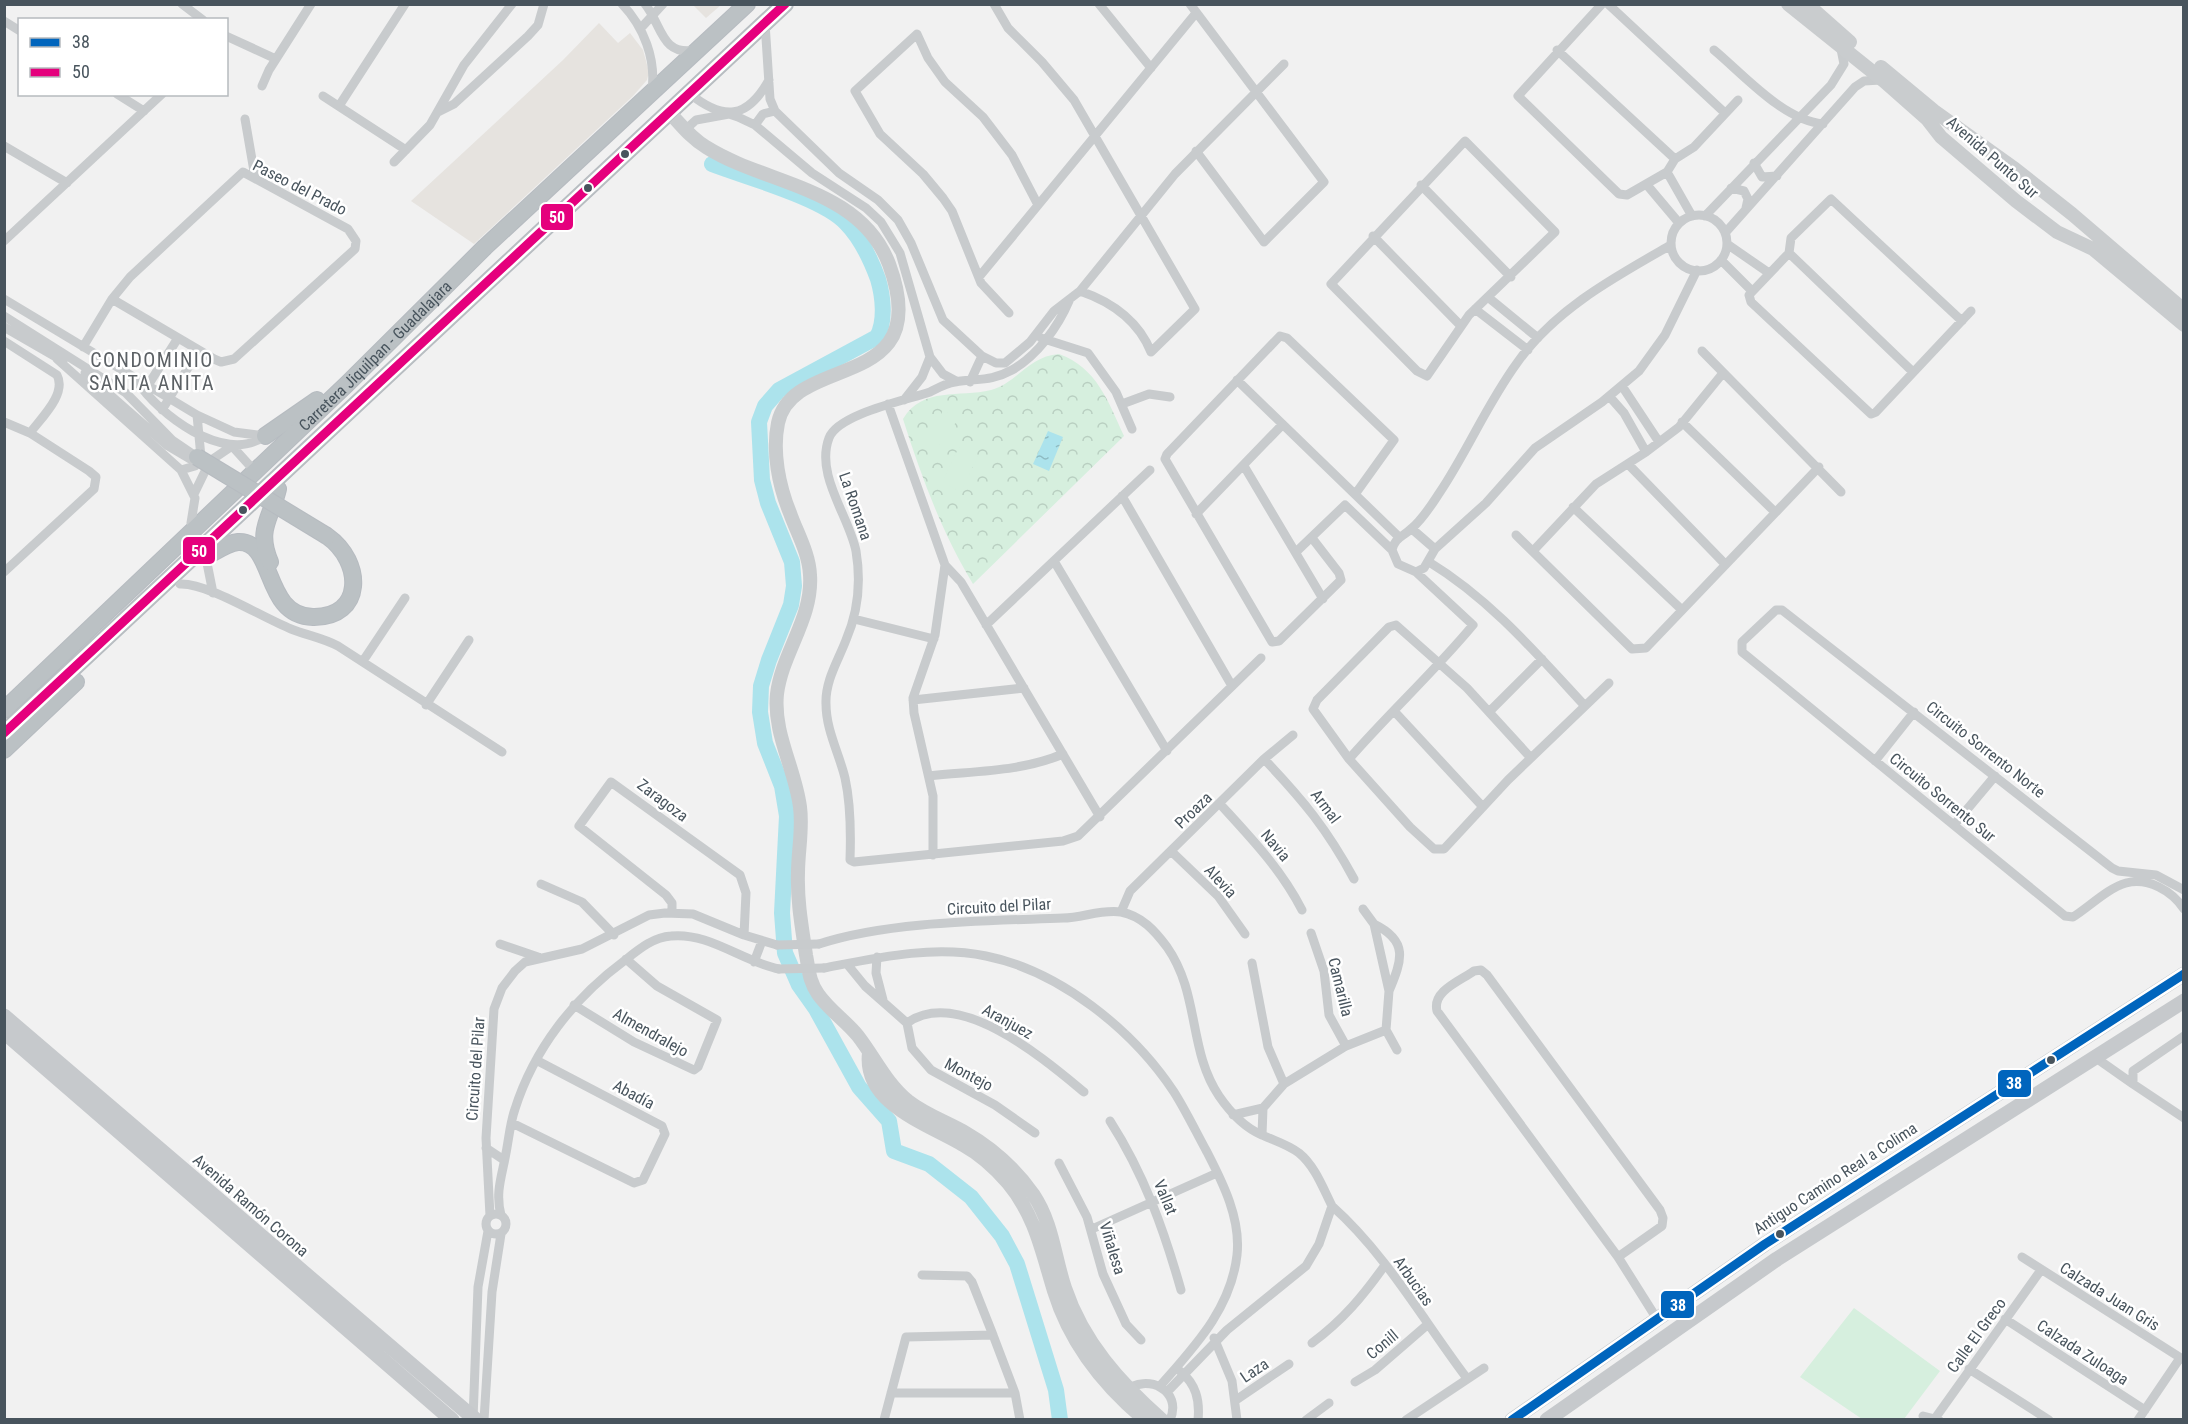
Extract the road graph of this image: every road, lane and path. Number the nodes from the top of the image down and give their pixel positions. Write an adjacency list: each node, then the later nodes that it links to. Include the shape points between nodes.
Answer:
1 (182, 4): 20 (street)
2 (311, 4): 30 (street)
3 (405, 4): 43 (street)
4 (512, 4): 46 (street, via 464,64)
5 (544, 4): 46 (street, via 538,25 528,36 454,104)
6 (622, 4): 23 (street)
7 (645, 4): 19 (street)
8 (663, 4): 19 (street)
9 (747, 4): 27 (highway, Carretera Jiquilpan - Guadalajara)
10 (785, 4): 22 (highway, Carretera Jiquilpan - Guadalajara)
11 (994, 4): 55 (street, via 1008,28 1074,100)
12 (1099, 4): 32 (street)
13 (1190, 4): 18 (street)
14 (1602, 4): 28 (street)
15 (1608, 4): 48 (street)
16 (1788, 4): 25 (street, Avenida Punto Sur)
17 (1807, 4): 60 (street, Avenida Punto Sur, via 1934,111)
18 (1196, 13): 32 (street); 37 (street)
19 (653, 15): 23 (street); 27 (street, via 669,46 680,51)
20 (200, 18)
21 (4, 21): 24 (street)
22 (765, 23): 33 (street); 38 (highway, Carretera Jiquilpan - Guadalajara)
23 (640, 29): 36 (street, via 653,67)
24 (18, 30)
25 (1829, 36): 34 (street, Avenida Punto Sur); 51 (street, via 1843,51 1842,71)
26 (228, 37): 30 (street)
27 (698, 50): 36 (highway, Carretera Jiquilpan - Guadalajara)
28 (1557, 50): 59 (street); 70 (street, via 1520,91 1520,100 1619,194 1628,195)
29 (1714, 50): 51 (street)
30 (276, 59): 35 (street)
31 (1284, 64): 37 (street)
32 (1151, 68): 55 (street)
33 (769, 80): 45 (street); 49 (street, via 755,101)
34 (1884, 81): 52 (street, via 1864,81 1855,87); 64 (street, Avenida Punto Sur)
35 (262, 86)
36 (652, 92): 125 (highway, Carretera Jiquilpan - Guadalajara, via 485,247)
37 (1256, 92): 58 (street); 58 (street, via 1324,182 1264,242)
38 (690, 94): 47 (highway, Carretera Jiquilpan - Guadalajara); 49 (street, via 704,106)
39 (120, 96): 44 (street)
40 (160, 96): 44 (street)
41 (323, 96): 43 (street)
42 (1738, 100): 48 (street)
43 (339, 106): 57 (street)
44 (144, 111): 68 (street)
45 (774, 111): 53 (street, via 763,114); 97 (street, via 839,173 878,200 898,220)
46 (438, 112): 57 (street)
47 (670, 113): 54 (street); 153 (highway, Carretera Jiquilpan - Guadalajara)
48 (1725, 113): 59 (street, via 1694,147)
49 (729, 114): 53 (street); 54 (street, via 696,120)
50 (245, 118): 67 (street)
51 (1799, 118): 52 (street); 62 (street)
52 (1823, 124): 65 (street)
53 (755, 125): 102 (street, via 880,222 900,253)
54 (685, 130): 303 (street, via 711,150 797,186 858,219 881,248 897,296 898,315 887,346 794,395 781,412 777,430 780,480 810,577 806,610 783,667 776,701 780,737 798,792 798,877 808,974 813,986 904,1098 984,1145 1027,1186 1046,1216 1064,1285 1080,1323)
55 (1095, 136): 73 (street); 75 (street)
56 (4, 146): 68 (street)
57 (406, 150): 61 (street)
58 (1196, 151): 75 (street)
59 (1675, 159): 63 (street)
60 (2004, 161): 64 (street, via 1998,171); 66 (street, Avenida Punto Sur)
61 (394, 162)
62 (1754, 163): 65 (street, via 1762,177); 71 (street)
63 (1667, 172): 70 (street); 76 (street)
64 (1982, 172): 72 (street, Avenida Punto Sur)
65 (1777, 176): 74 (street)
66 (2023, 176): 72 (street, via 2014,177 2008,184); 98 (street, Avenida Punto Sur)
67 (255, 177): 94 (street, Paseo del Prado, via 241,174 130,277); 113 (street, Paseo del Prado, via 348,229 356,241 355,249 234,359 221,362)
68 (67, 183): 81 (street)
69 (1421, 185): 80 (street); 89 (street); 89 (street, via 1466,141 1553,227 1553,236)
70 (1647, 185): 78 (street)
71 (1731, 188): 74 (street, via 1744,191 1748,200); 77 (street)
72 (2008, 195): 104 (street, Avenida Punto Sur, via 2057,232 2093,249)
73 (1038, 206): 88 (street); 88 (street, via 1012,155 983,117 940,76 916,34 855,91 880,134 923,174 951,211)
74 (1746, 211): 79 (street)
75 (1141, 215): 91 (street); 91 (street, via 1195,309 1151,351 1127,316)
76 (1692, 216): 77 (street); 78 (street)
77 (1705, 216): 79 (street, via 1721,225)
78 (1679, 223): 83 (street)
79 (1725, 233): 82 (street)
80 (1374, 236): 105 (street); 105 (street, via 1333,279 1333,288 1427,376)
81 (4, 241)
82 (1727, 244): 85 (street); 87 (street)
83 (1671, 245): 86 (street, via 1679,262); 109 (street, via 1588,294)
84 (1789, 253): 87 (street); 103 (street, via 1791,238 1826,201 1836,201); 120 (street)
85 (1721, 260): 86 (street, via 1710,268); 90 (street)
86 (1697, 270): 126 (street, via 1665,335 1640,371)
87 (1769, 273): 90 (street)
88 (979, 277): 100 (street)
89 (1511, 277): 92 (street)
90 (1751, 290): 120 (street, via 1751,302 1866,412 1876,412)
91 (1080, 291): 95 (street)
92 (1489, 298): 96 (street); 109 (street)
93 (4, 299): 112 (street)
94 (112, 299): 108 (street, Paseo del Prado); 112 (street, Paseo del Prado)
95 (1069, 301): 107 (street, via 1054,311); 110 (street)
96 (1475, 309): 105 (street); 114 (street)
97 (937, 310): 102 (street); 116 (street, via 950,329)
98 (2184, 310)
99 (1971, 311): 103 (street)
100 (1009, 313)
101 (4, 316): 147 (street, via 126,393)
102 (919, 318): 118 (street)
103 (1962, 321): 120 (street)
104 (2184, 325)
105 (1461, 326)
106 (4, 327): 117 (street)
107 (1035, 336): 110 (street); 119 (street)
108 (178, 338): 113 (street, Paseo del Prado); 127 (street)
109 (1538, 338): 114 (street)
110 (1045, 339): 119 (street); 133 (street, via 1088,353)
111 (4, 341): 140 (street, via 60,380 59,391)
112 (83, 347): 127 (street)
113 (199, 350): 130 (street)
114 (1528, 350): 163 (street, via 1488,407 1464,456)
115 (1702, 351): 121 (street)
116 (982, 356): 119 (street); 124 (street)
117 (55, 357): 147 (street); 147 (street, via 84,372)
118 (930, 357): 123 (street, via 943,374); 131 (street, via 922,376)
119 (1008, 366): 124 (street, La Romana, via 986,380)
120 (1913, 372)
121 (1724, 373): 137 (street); 151 (street)
122 (1237, 380): 138 (street); 156 (street, via 1277,338 1284,336 1389,434 1393,446); 161 (street, via 1165,456)
123 (956, 381): 124 (street, La Romana); 131 (street, La Romana)
124 (970, 382)
125 (347, 384): 142 (highway); 146 (highway, Carretera Jiquilpan - Guadalajara)
126 (1622, 386): 128 (street); 143 (street)
127 (146, 389): 130 (street); 134 (street)
128 (1610, 396): 145 (street); 168 (street, via 1535,448 1486,503)
129 (1170, 397): 133 (street, via 1149,394)
130 (170, 398): 134 (street); 135 (street)
131 (903, 400): 132 (street, La Romana)
132 (888, 404): 176 (street); 185 (street, La Romana, via 836,429 828,441 828,469 855,551 859,586)
133 (1122, 404): 139 (street)
134 (162, 410): 141 (street)
135 (197, 415): 141 (street); 142 (street, via 234,432)
136 (4, 422): 140 (street)
137 (1682, 422): 143 (street); 160 (street)
138 (1282, 425): 149 (street); 156 (street)
139 (1132, 429)
140 (30, 433): 177 (street, via 89,471 96,477 96,483)
141 (200, 434): 144 (street); 147 (street, via 201,457 195,466)
142 (265, 436): 144 (street, via 253,443)
143 (1659, 442): 145 (street)
144 (232, 446): 150 (street); 157 (street, via 210,460)
145 (1646, 452): 148 (street)
146 (270, 456): 150 (highway); 200 (highway, Carretera Jiquilpan - Guadalajara)
147 (191, 463): 157 (street); 166 (highway, bridge)
148 (1628, 464): 159 (street, via 1596,484); 175 (street)
149 (1244, 466): 161 (street); 171 (street)
150 (251, 467): 162 (highway)
151 (1819, 467): 155 (street); 160 (street)
152 (1150, 470): 158 (street)
153 (280, 476): 154 (highway, Carretera Jiquilpan - Guadalajara); 166 (highway, via 263,543 284,592 302,609 328,607 346,588 345,566)
154 (267, 488): 172 (highway, via 257,508); 204 (highway, Carretera Jiquilpan - Guadalajara)
155 (1841, 492)
156 (1356, 493): 165 (street)
157 (194, 494): 162 (street)
158 (1122, 496): 173 (street); 194 (street)
159 (1573, 507): 170 (street); 183 (street)
160 (1775, 512): 175 (street)
161 (1196, 514): 182 (street, via 1272,642 1279,641)
162 (191, 523): 196 (highway)
163 (1412, 529): 165 (street); 168 (street)
164 (1516, 535): 170 (street)
165 (1398, 536): 169 (street)
166 (325, 538): 172 (highway, via 348,556 354,579 350,596 342,606 320,616 300,615 287,608 277,595 261,556 251,545 234,543)
167 (1312, 538): 169 (street, via 1345,505); 171 (street); 182 (street, via 1341,576)
168 (1435, 549): 174 (street)
169 (1392, 550): 178 (street, via 1398,564)
170 (1533, 551): 183 (street, via 1632,649 1646,648)
171 (1296, 552): 182 (street)
172 (207, 556): 179 (highway); 180 (street)
173 (1054, 561): 186 (street); 207 (street)
174 (1429, 562): 178 (street); 190 (street, via 1478,597)
175 (1725, 564): 183 (street)
176 (945, 565): 186 (street, via 961,582); 187 (street)
177 (4, 572)
178 (1416, 572): 192 (street, via 1473,625)
179 (180, 584): 180 (street, via 198,585); 206 (highway)
180 (213, 593): 191 (street, via 294,630 323,638)
181 (405, 598): 191 (street)
182 (1323, 599)
183 (1681, 609)
184 (1779, 609): 203 (street, Circuito Sorrento Norte); 213 (street, Circuito Sorrento Sur, via 1742,642 1742,652)
185 (854, 619): 187 (street); 221 (street, La Romana, via 831,673 826,704 849,800 850,860)
186 (986, 625): 195 (street)
187 (934, 639): 197 (street)
188 (469, 640): 198 (street)
189 (1260, 658): 194 (street)
190 (1542, 659): 199 (street); 202 (street)
191 (363, 661): 198 (street)
192 (1441, 664): 201 (street); 202 (street); 212 (street, via 1399,626 1392,625 1317,700 1313,709 1316,716)
193 (1609, 683): 199 (street)
194 (1232, 686): 207 (street)
195 (1024, 687): 197 (street); 209 (street)
196 (4, 700)
197 (913, 700): 214 (street)
198 (426, 705): 208 (street)
199 (1585, 706): 210 (street)
200 (4, 710)
201 (1394, 711): 212 (street); 217 (street)
202 (1489, 712): 210 (street)
203 (1914, 712): 213 (street); 215 (street, Circuito Sorrento Norte)
204 (4, 733)
205 (1293, 735): 211 (street, Proaza)
206 (4, 750)
207 (1167, 751): 218 (street)
208 (502, 752)
209 (1063, 754): 214 (street, via 1020,766); 218 (street)
210 (1531, 758): 217 (street)
211 (1264, 759): 216 (street, Proaza); 222 (street, Armal, via 1306,804)
212 (1349, 759): 217 (street, via 1437,851 1444,849)
213 (1875, 761): 219 (street, Circuito Sorrento Sur)
214 (928, 776): 221 (street, via 934,819)
215 (1995, 776): 219 (street); 224 (street, Circuito Sorrento Norte, via 2112,868 2156,875)
216 (1220, 804): 220 (street, Proaza); 227 (street, Navia, via 1268,856)
217 (1483, 807)
218 (1100, 817): 221 (street, via 1084,833 1063,841)
219 (1954, 825): 224 (street, Circuito Sorrento Sur, via 2069,918 2127,883)
220 (1171, 852): 229 (street, Proaza, via 1130,891); 232 (street, Alevia, via 1218,896)
221 (933, 855)
222 (1354, 879)
223 (541, 884): 233 (street, via 582,902)
224 (2180, 891): 226 (street)
225 (1363, 909): 230 (street)
226 (2184, 909)
227 (1302, 910)
228 (672, 912): 233 (street, Circuito del Pilar, via 649,915); 234 (street, Circuito del Pilar, via 693,914); 234 (street, Zaragoza, via 666,895 579,826 611,782 740,875 746,893)
229 (1121, 912): 235 (street, Circuito del Pilar, bridge, via 928,925 819,944 777,945); 261 (street, Circuito del Pilar, via 1147,924 1175,961 1192,1006 1204,1068)
230 (1374, 924): 244 (street); 244 (street, via 1393,935 1400,954 1399,968)
231 (1311, 933): 253 (street, Camarilla, via 1324,971 1329,1015)
232 (1245, 934)
233 (614, 935): 237 (street, Circuito del Pilar, via 582,949)
234 (744, 935): 235 (street, Circuito del Pilar)
235 (762, 941): 240 (street)
236 (500, 944): 237 (street)
237 (538, 957): 267 (street, Circuito del Pilar, via 525,962 508,978 494,1009)
238 (877, 957): 242 (street); 245 (street, via 876,973); 270 (street, via 970,953 1007,961 1048,979 1094,1010 1146,1058 1173,1092)
239 (626, 959): 240 (street, via 659,939 680,936 702,940); 247 (street); 247 (street, Almendralejo, via 657,986 717,1020 698,1067 694,1070 634,1042)
240 (754, 962): 242 (street, bridge, via 779,969)
241 (1252, 963): 257 (street, via 1268,1047)
242 (847, 964): 245 (street)
243 (2184, 974): 284 (main road, Antiguo Camino Real a Colima, via 1765,1244)
244 (1389, 991): 250 (street)
245 (883, 1000): 249 (street)
246 (2184, 1001): 255 (main road)
247 (574, 1005): 256 (street)
248 (4, 1017): 310 (main road, Avenida Ramón Corona)
249 (907, 1023): 259 (street, Aranjuez, via 916,1016 935,1012 966,1016 1027,1049); 265 (street, Montejo, via 912,1048 931,1070 1002,1109)
250 (1386, 1030): 253 (street); 254 (street)
251 (4, 1032): 309 (main road, Avenida Ramón Corona)
252 (2184, 1036): 258 (street, via 2133,1071)
253 (1346, 1046): 257 (street)
254 (1398, 1050)
255 (2096, 1058): 258 (street); 321 (main road, via 1777,1259)
256 (536, 1060): 264 (street, via 520,1093); 264 (street, Abadía, via 662,1125 665,1134 643,1180 634,1183)
257 (1284, 1084): 260 (street)
258 (2133, 1084): 262 (street)
259 (1084, 1092)
260 (1263, 1108): 261 (street); 266 (street)
261 (1233, 1114): 266 (street, Circuito del Pilar)
262 (2184, 1118)
263 (1110, 1121): 271 (street, Vallat)
264 (512, 1124): 268 (street)
265 (1035, 1133)
266 (1262, 1135): 272 (street, Circuito del Pilar, via 1286,1144 1307,1161)
267 (486, 1148): 268 (street); 274 (street, Circuito del Pilar)
268 (504, 1160): 273 (street, via 498,1188)
269 (1059, 1163): 275 (street, Viñalesa)
270 (1217, 1173): 271 (street); 287 (street, via 1233,1212 1238,1241 1231,1285)
271 (1153, 1202): 275 (street); 283 (street, Vallat)
272 (1332, 1206): 280 (street, Arbucias); 290 (street, via 1319,1244 1305,1266)
273 (501, 1215): 274 (street); 277 (street, via 507,1225)
274 (490, 1216): 276 (street)
275 (1092, 1229): 289 (street, Viñalesa, via 1103,1274 1126,1324)
276 (488, 1231): 277 (street); 310 (street, via 477,1300)
277 (501, 1234): 310 (street)
278 (1618, 1257): 278 (street, via 1437,1011 1438,996 1474,971 1487,975 1660,1210 1662,1226); 284 (street)
279 (2022, 1257): 281 (street, Calzada Juan Gris)
280 (1385, 1265): 286 (street, Arbucias); 291 (street, via 1358,1303)
281 (2040, 1270): 285 (street, Calle El Greco); 292 (street, Calzada Juan Gris)
282 (922, 1275): 288 (street, via 966,1276)
283 (1181, 1290)
284 (1657, 1319): 320 (main road, Antiguo Camino Real a Colima)
285 (2005, 1319): 296 (street, Calle El Greco); 306 (street, Calzada Zuloaga)
286 (1427, 1325): 298 (street, Arbucias); 299 (street, Conill, via 1375,1370)
287 (1209, 1328): 290 (street); 294 (street)
288 (993, 1335): 301 (street, via 906,1337); 302 (street)
289 (1141, 1340)
290 (1215, 1342): 297 (street); 304 (street)
291 (1312, 1343)
292 (2182, 1359): 306 (street)
293 (1289, 1364): 304 (street, Laza)
294 (1176, 1368): 297 (street); 300 (street)
295 (1485, 1368): 298 (street)
296 (1969, 1369): 308 (street, Calle El Greco); 322 (street)
297 (1184, 1375): 300 (street); 316 (street, via 1198,1398)
298 (1466, 1377): 319 (street)
299 (1355, 1382)
300 (1164, 1389): 303 (street, via 1142,1382); 315 (street, via 1173,1409)
301 (891, 1393): 302 (street); 311 (street)
302 (1015, 1393): 312 (street)
303 (1123, 1393): 313 (street); 314 (street)
304 (1236, 1401): 317 (street)
305 (1329, 1403): 318 (street)
306 (2145, 1410): 323 (street)
307 (1923, 1416): 308 (street)
308 (1937, 1418)
309 (452, 1419)
310 (476, 1419)
311 (884, 1419)
312 (1020, 1419)
313 (1144, 1419)
314 (1162, 1419)
315 (1170, 1419)
316 (1197, 1419)
317 (1237, 1419)
318 (1306, 1419)
319 (1406, 1419)
320 (1512, 1419)
321 (1547, 1419)
322 (2049, 1419)
323 (2138, 1419)

